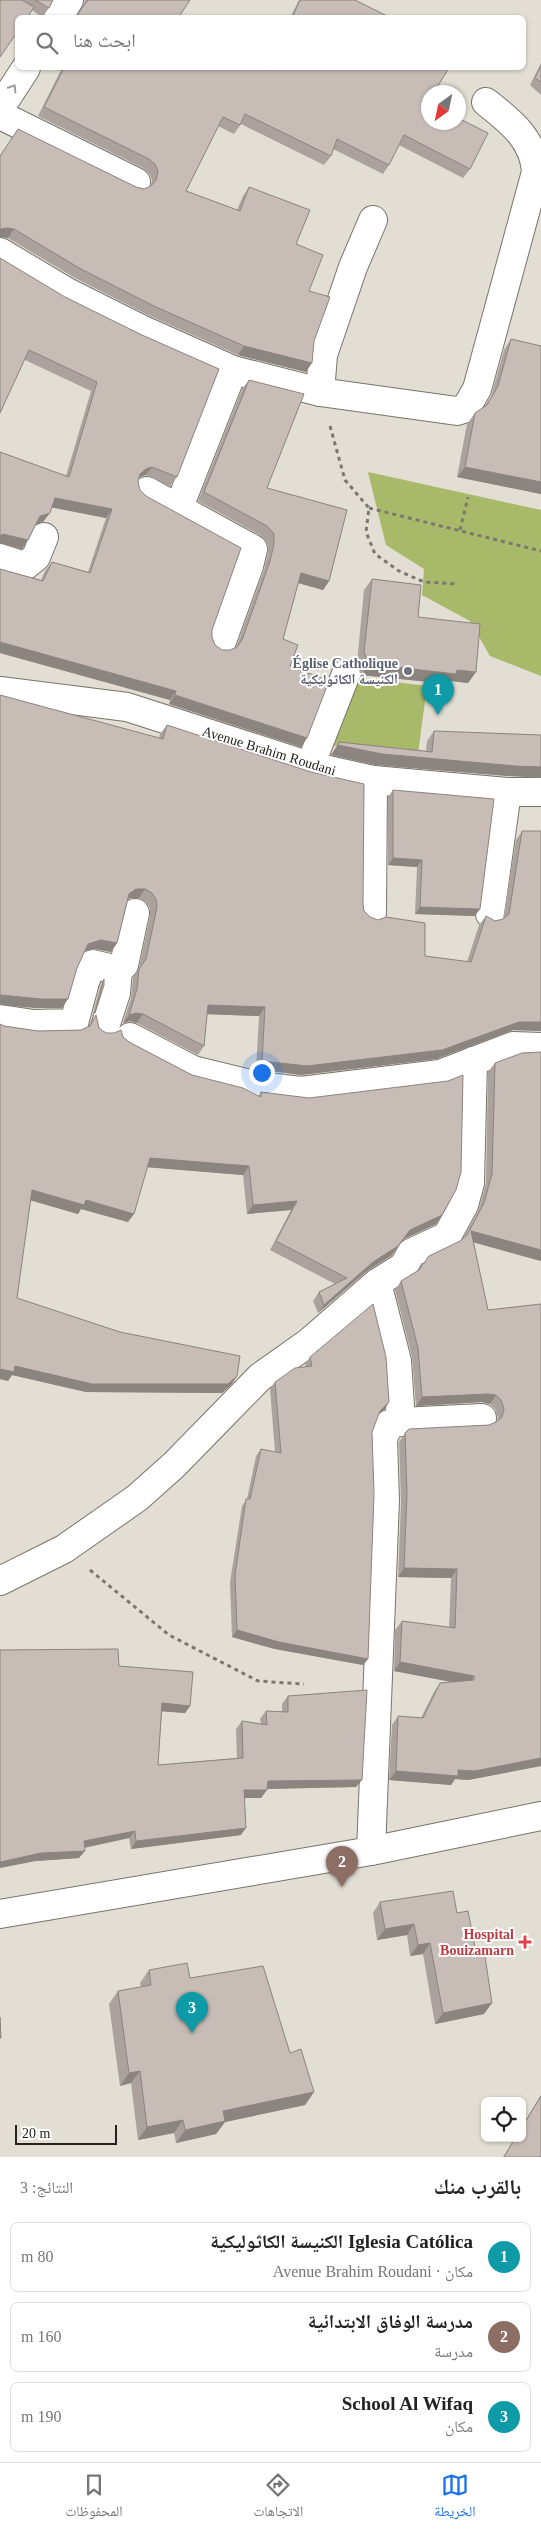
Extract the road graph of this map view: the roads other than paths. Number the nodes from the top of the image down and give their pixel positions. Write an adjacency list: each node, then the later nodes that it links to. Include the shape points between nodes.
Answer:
1 (69, 0): 2 (street)
2 (60, 15)
3 (25, 70): 5 (street, one-way to 3)
4 (486, 102): 11 (street, via 518,128 536,159 536,172 477,389 470,402 466,408 457,411)
5 (0, 108)
6 (0, 115): 7 (street)
7 (136, 182)
8 (373, 220): 11 (street, via 323,355)
9 (0, 252): 10 (street, via 67,292)
10 (233, 370): 11 (street); 13 (street)
11 (320, 392)
12 (147, 492): 13 (street)
13 (179, 507): 16 (street, via 253,549)
14 (44, 537): 15 (street, via 36,557 26,566)
15 (0, 558)
16 (221, 644)
17 (346, 674): 19 (street)
18 (0, 691): 19 (street, Avenue Brahim Roudani, via 127,707)
19 (310, 766): 20 (street, Avenue Brahim Roudani)
20 (373, 780): 21 (street, Avenue Brahim Roudani); 24 (street)
21 (507, 792): 22 (street, Avenue Brahim Roudani); 25 (street)
22 (541, 792)
23 (135, 913): 26 (street, via 124,965)
24 (372, 913)
25 (490, 914)
26 (118, 970): 27 (street, via 92,964 74,1023 34,1024); 28 (street, via 116,993)
27 (0, 1019)
28 (105, 1027)
29 (130, 1037): 31 (street, via 193,1070 258,1086 301,1091 440,1074)
30 (541, 1047): 31 (street, via 513,1046)
31 (473, 1061): 32 (street, via 470,1183 464,1205 447,1236 411,1253 404,1266)
32 (377, 1283): 34 (street, via 397,1361); 35 (street, via 308,1343 260,1378 137,1498 64,1549)
33 (482, 1418): 34 (street)
34 (401, 1422): 37 (street, via 389,1424 383,1439 385,1500)
35 (0, 1581)
36 (541, 1810): 37 (street)
37 (372, 1851): 38 (street)
38 (0, 1914)

